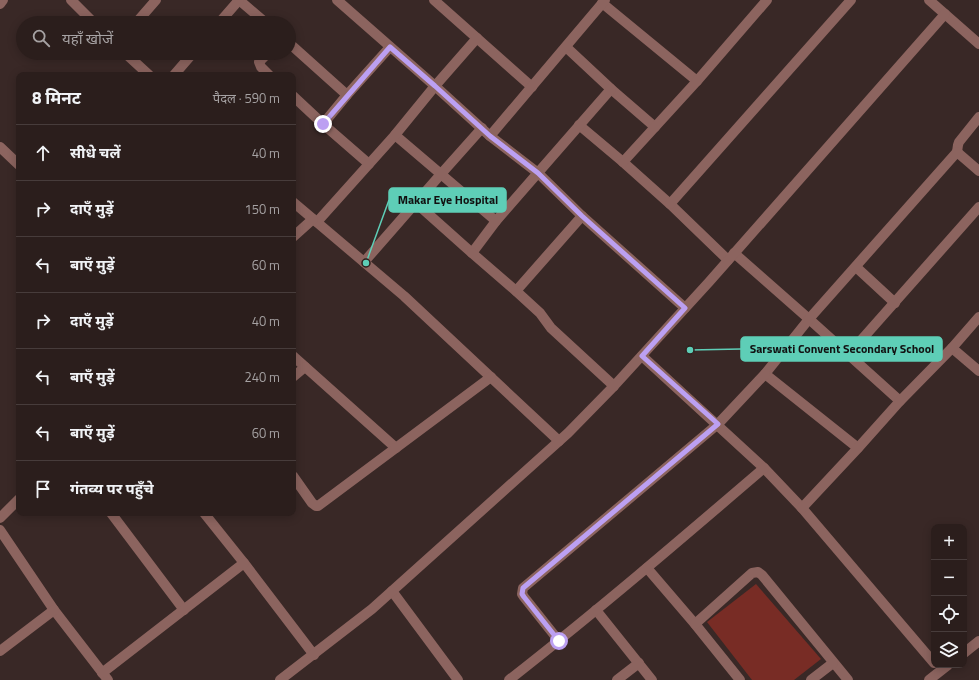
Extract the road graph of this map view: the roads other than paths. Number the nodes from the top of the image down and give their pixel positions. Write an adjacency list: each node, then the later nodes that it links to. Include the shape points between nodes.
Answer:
1 (3, 0): 11 (street)
2 (71, 0): 13 (street)
3 (156, 0): 14 (street)
4 (239, 0): 15 (street); 16 (street)
5 (337, 0): 19 (street)
6 (434, 0): 17 (street)
7 (767, 0): 28 (street)
8 (851, 0): 51 (street)
9 (929, 0): 12 (street)
10 (604, 2): 20 (street); 28 (street)
11 (0, 4)
12 (945, 14): 18 (street); 58 (street)
13 (87, 16)
14 (142, 16)
15 (225, 16)
16 (258, 16)
17 (477, 38): 29 (street); 30 (street)
18 (977, 38)
19 (390, 47): 29 (street); 32 (street)
20 (566, 47): 30 (street); 31 (street)
21 (296, 49): 32 (street)
22 (133, 60): 25 (street)
23 (187, 60): 26 (street)
24 (261, 60): 27 (street, via 261,67)
25 (146, 72)
26 (177, 72)
27 (266, 72)
28 (697, 81): 37 (street)
29 (435, 86): 38 (street); 39 (street)
30 (532, 87): 40 (street)
31 (611, 89): 36 (street); 37 (street)
32 (347, 95): 35 (street)
33 (296, 99): 35 (street)
34 (979, 117): 42 (street, via 959,142)
35 (323, 124): 45 (street)
36 (579, 125): 43 (street); 47 (street)
37 (655, 127): 43 (street)
38 (482, 128): 40 (street); 48 (street)
39 (395, 135): 45 (street); 48 (street)
40 (490, 136): 47 (street)
41 (1, 151): 44 (street)
42 (957, 152): 46 (street); 60 (street)
43 (623, 162): 51 (street)
44 (16, 163)
45 (369, 164): 54 (street)
46 (979, 171)
47 (538, 173): 53 (street); 55 (street)
48 (441, 174): 49 (street); 55 (street)
49 (416, 203): 57 (street); 59 (street)
50 (296, 204): 54 (street)
51 (670, 204): 58 (street)
52 (979, 206): 62 (street)
53 (582, 216): 61 (street); 63 (street)
54 (315, 220): 56 (street); 59 (street)
55 (496, 221): 57 (street)
56 (296, 235)
57 (472, 253): 61 (street)
58 (731, 257): 63 (street); 65 (street)
59 (364, 262): 74 (street)
60 (856, 267): 62 (street); 65 (street)
61 (516, 291): 75 (street, via 539,312 551,328)
62 (895, 303): 67 (street)
63 (685, 308): 68 (street)
64 (979, 317): 66 (street)
65 (809, 319): 67 (street); 73 (street)
66 (952, 348): 71 (street); 76 (street)
67 (848, 355): 76 (street)
68 (642, 356): 75 (street); 77 (street)
69 (296, 359): 70 (street)
70 (305, 367): 72 (street); 79 (street)
71 (979, 371)
72 (296, 374)
73 (765, 374): 77 (street); 80 (street)
74 (491, 377): 78 (street); 79 (street)
75 (614, 386): 78 (street)
76 (900, 401): 80 (street)
77 (718, 424): 81 (street); 96 (street, via 523,588 524,597)
78 (559, 441): 91 (street)
79 (396, 448): 82 (street, via 318,506 312,503)
80 (858, 448): 84 (street)
81 (764, 468): 84 (street); 90 (street)
82 (296, 480)
83 (16, 502): 87 (street)
84 (802, 508): 101 (street)
85 (113, 516): 93 (street)
86 (206, 516): 89 (street)
87 (0, 518)
88 (0, 530): 92 (street)
89 (244, 563): 93 (street); 100 (street)
90 (647, 568): 94 (street); 95 (street)
91 (392, 591): 100 (street); 107 (street)
92 (54, 610): 98 (street); 105 (street)
93 (184, 610): 105 (street)
94 (596, 610): 96 (street); 102 (street)
95 (695, 624): 103 (street, via 752,573 758,572); 111 (street)
96 (559, 641): 108 (street)
97 (979, 641): 99 (street)
98 (0, 651)
99 (967, 651)
100 (314, 655): 106 (street)
101 (931, 656)
102 (639, 663): 109 (street); 110 (street)
103 (833, 663): 112 (street); 113 (street)
104 (938, 668): 114 (street)
105 (105, 677)
106 (280, 680)
107 (458, 680)
108 (509, 680)
109 (617, 680)
110 (652, 680)
111 (740, 680)
112 (811, 680)
113 (848, 680)
114 (929, 680)

